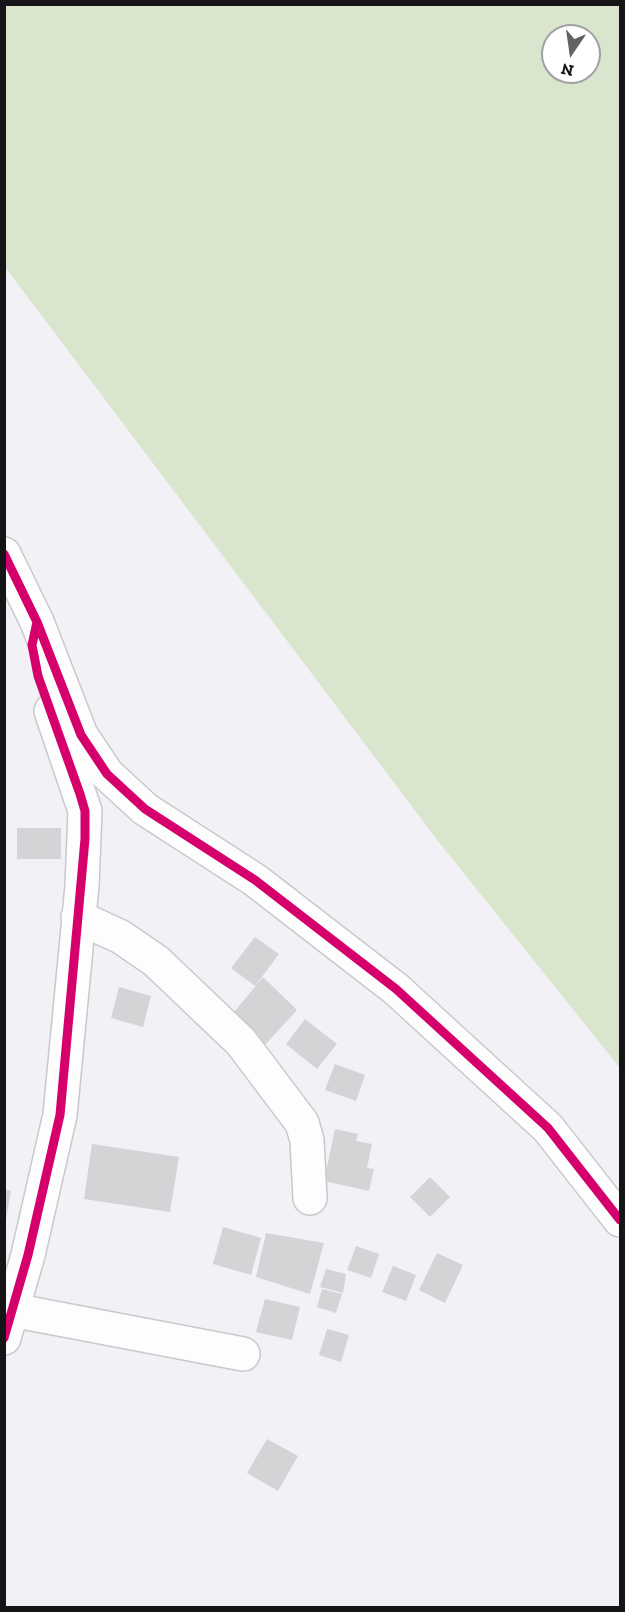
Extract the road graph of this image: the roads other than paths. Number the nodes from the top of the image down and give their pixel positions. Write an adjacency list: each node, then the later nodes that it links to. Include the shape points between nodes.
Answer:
1 (4, 554): 2 (street)
2 (37, 622): 3 (street, via 32,645 38,676 85,811); 5 (street, via 81,735 107,774 145,809 255,880 396,989 548,1128)
3 (78, 917): 4 (street, via 156,961 241,1042 302,1123 307,1140); 6 (street, via 60,1114)
4 (310, 1198)
5 (621, 1220)
6 (8, 1324): 7 (street)
7 (243, 1354)

